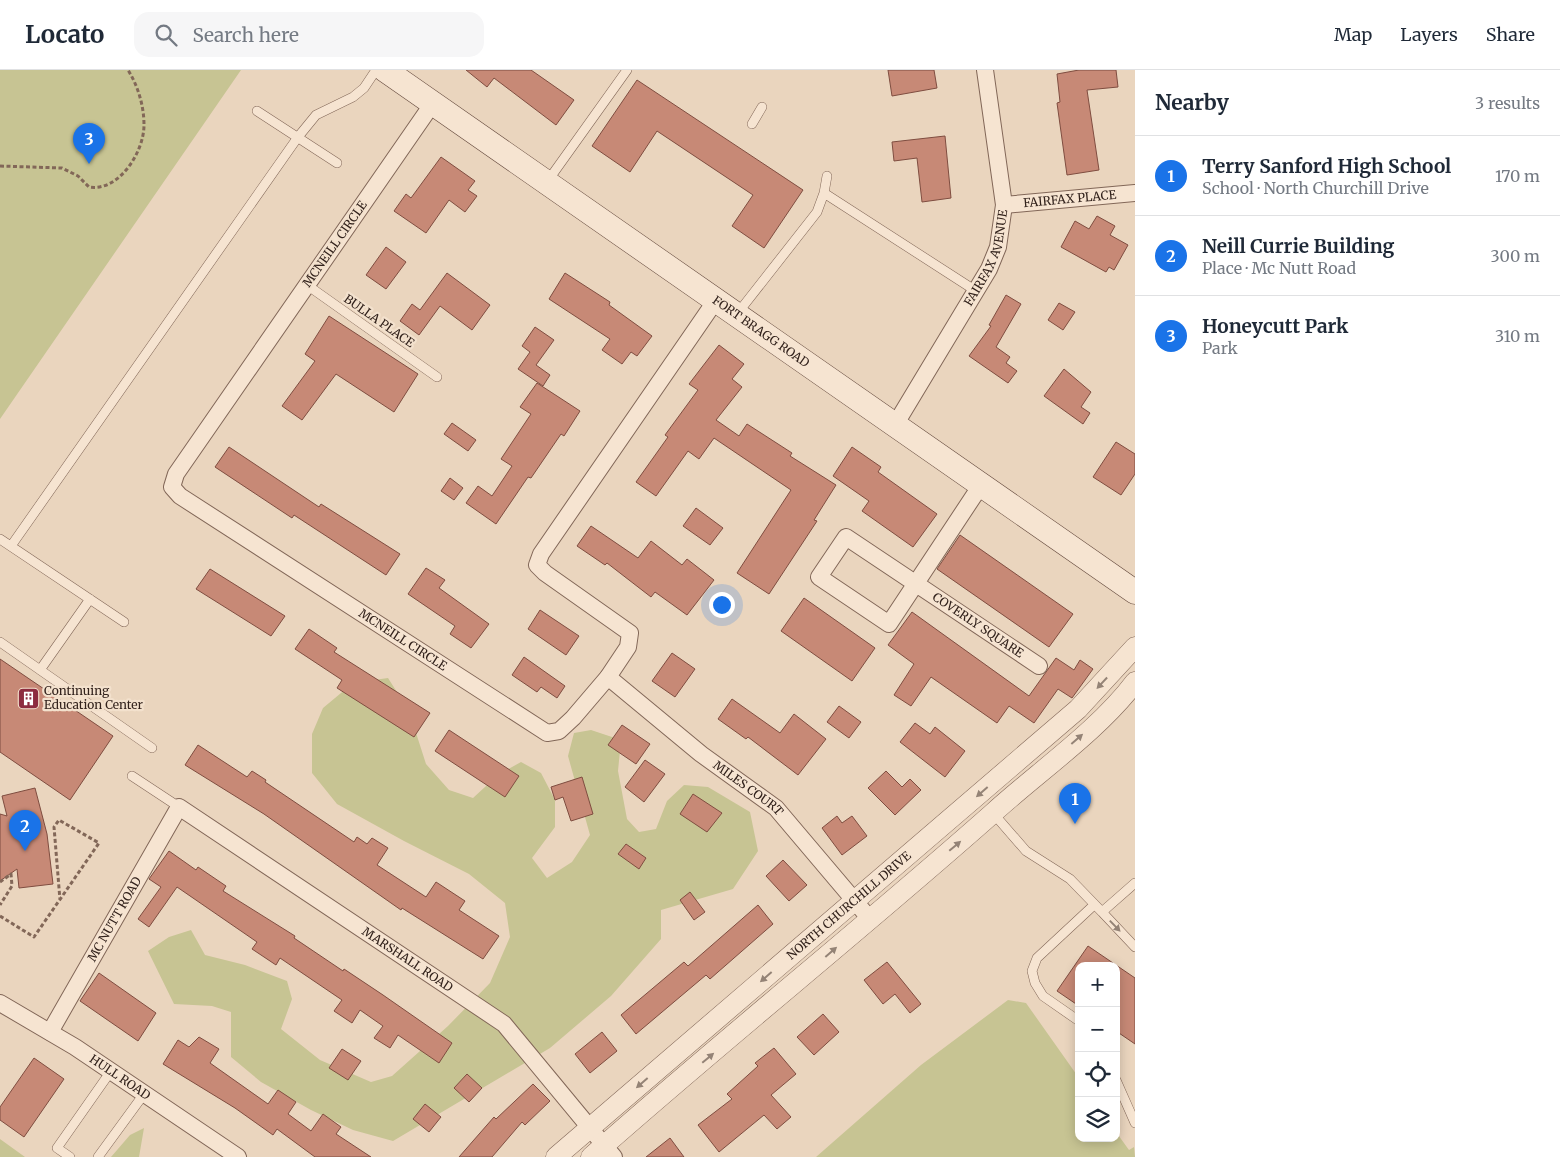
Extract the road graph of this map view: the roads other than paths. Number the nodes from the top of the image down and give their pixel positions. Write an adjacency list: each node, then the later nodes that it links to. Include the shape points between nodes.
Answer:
1 (376, 70): 9 (lane, via 364,88 316,115)
2 (385, 70): 5 (main road, FORT BRAGG ROAD)
3 (627, 70): 12 (lane)
4 (985, 70): 15 (street, FAIRFAX AVENUE)
5 (433, 103): 12 (main road, FORT BRAGG ROAD); 16 (street, MCNEILL CIRCLE)
6 (762, 107): 8 (lane)
7 (257, 111): 9 (lane)
8 (752, 124)
9 (298, 137): 10 (lane); 24 (lane)
10 (337, 163)
11 (827, 176): 13 (lane)
12 (546, 183): 18 (main road, FORT BRAGG ROAD)
13 (824, 192): 17 (lane); 19 (lane, via 817,212)
14 (1135, 193): 15 (street, FAIRFAX PLACE)
15 (1004, 205): 17 (street, FAIRFAX AVENUE, via 998,247)
16 (307, 285): 20 (lane, BULLA PLACE); 33 (street, MCNEILL CIRCLE, via 176,474 172,487 180,496 548,733 559,731 573,718)
17 (976, 291): 21 (street, FAIRFAX AVENUE)
18 (716, 300): 19 (main road, FORT BRAGG ROAD); 33 (street, MCNEILL CIRCLE, via 541,554 538,565 630,633 628,647)
19 (737, 315): 21 (main road, FORT BRAGG ROAD)
20 (437, 377)
21 (895, 425): 22 (main road, FORT BRAGG ROAD)
22 (982, 485): 25 (street, COVERLY SQUARE); 26 (main road, FORT BRAGG ROAD)
23 (0, 539): 24 (lane)
24 (10, 546): 27 (lane)
25 (916, 583): 25 (street, COVERLY SQUARE, via 889,624 818,577 846,537); 31 (street, COVERLY SQUARE)
26 (1135, 592)
27 (90, 599): 28 (lane); 32 (lane)
28 (124, 622)
29 (0, 642): 32 (lane)
30 (1135, 647): 40 (street, NORTH CHURCHILL DRIVE, one-way to 40, via 1078,709)
31 (1039, 666)
32 (40, 670): 35 (lane)
33 (608, 677): 40 (street, MILES COURT, via 701,754 776,808)
34 (1135, 682): 38 (street, NORTH CHURCHILL DRIVE, one-way to 34, via 1086,732)
35 (152, 748)
36 (132, 776): 37 (lane)
37 (179, 807): 47 (street, MC NUTT ROAD); 52 (street, MARSHALL ROAD, via 504,1024)
38 (993, 812): 41 (lane, via 1026,851 1070,879); 43 (street, NORTH CHURCHILL DRIVE, one-way to 38)
39 (1135, 883): 42 (lane)
40 (854, 902): 43 (street, MILES COURT); 52 (street, NORTH CHURCHILL DRIVE, one-way to 52)
41 (1094, 904): 42 (lane); 46 (lane, via 1037,958 1032,971 1043,996)
42 (1102, 912): 44 (lane, one-way to 44)
43 (870, 919): 53 (street, NORTH CHURCHILL DRIVE, one-way to 43)
44 (1135, 947)
45 (0, 1003): 47 (street, HULL ROAD)
46 (1075, 1018)
47 (50, 1032): 48 (street, HULL ROAD)
48 (111, 1071): 50 (street, HULL ROAD); 54 (lane, via 57,1148)
49 (1120, 1089): 51 (lane)
50 (144, 1094): 55 (lane); 56 (street, HULL ROAD)
51 (1135, 1123)
52 (590, 1128): 53 (street, MARSHALL ROAD); 57 (street, NORTH CHURCHILL DRIVE)
53 (603, 1153)
54 (70, 1157)
55 (98, 1157)
56 (238, 1157)
57 (556, 1157)

